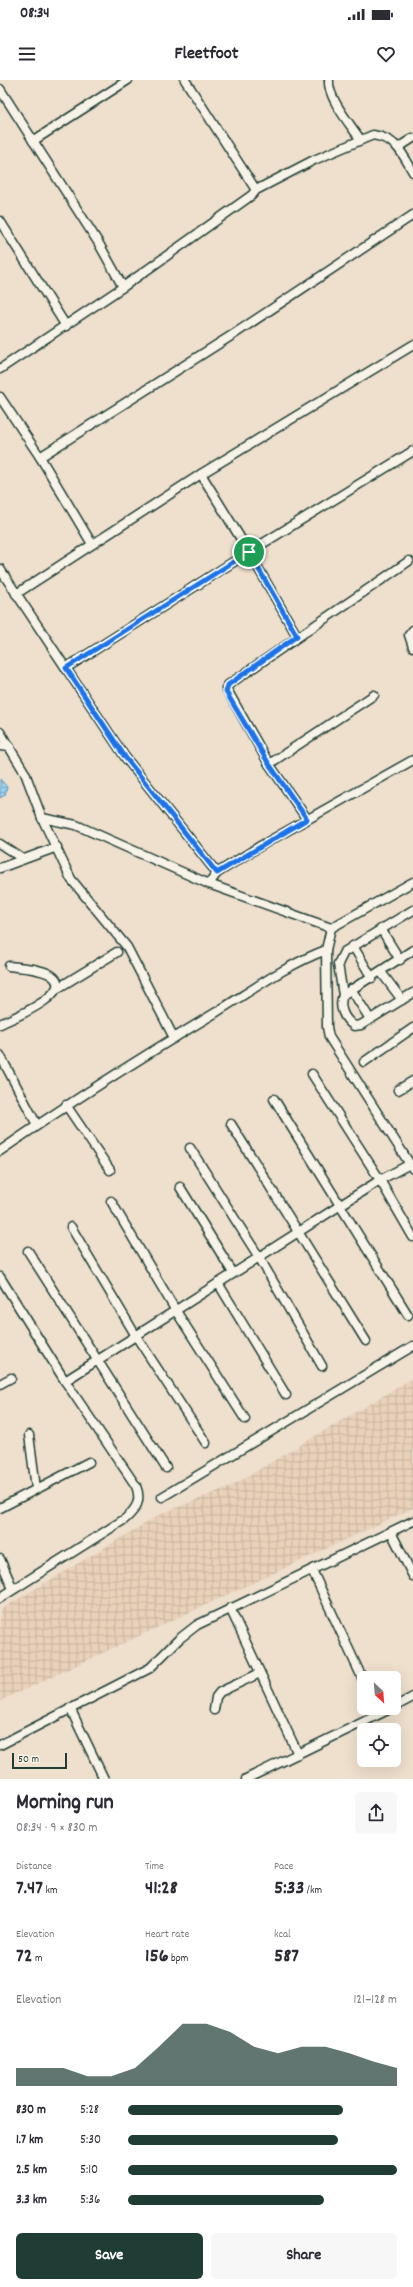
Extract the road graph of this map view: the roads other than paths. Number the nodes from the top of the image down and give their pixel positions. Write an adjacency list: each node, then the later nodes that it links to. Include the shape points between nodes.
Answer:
1 (128, 80): 7 (street)
2 (185, 80): 10 (street)
3 (329, 80): 6 (street, via 328,86 332,96)
4 (0, 89): 7 (street)
5 (413, 138): 8 (street)
6 (360, 139): 8 (street, via 373,134); 10 (street)
7 (33, 141): 13 (street, via 98,242)
8 (399, 147): 9 (street)
9 (413, 172)
10 (256, 190): 13 (street, via 246,200)
11 (413, 215): 19 (street, via 234,334)
12 (0, 221): 14 (street)
13 (123, 287): 14 (street)
14 (66, 326): 16 (street)
15 (413, 345): 20 (street)
16 (0, 370)
17 (0, 397): 19 (street)
18 (413, 451): 22 (street)
19 (40, 457): 21 (street)
20 (201, 474): 21 (street); 22 (street)
21 (92, 544): 25 (street)
22 (249, 552): 27 (street); 29 (street)
23 (409, 561): 27 (street)
24 (0, 569): 25 (street)
25 (16, 594): 29 (street)
26 (413, 630): 28 (street, via 409,635)
27 (297, 636): 35 (street, via 226,688)
28 (413, 647)
29 (66, 668): 42 (street, via 125,757)
30 (374, 695): 35 (street)
31 (0, 732): 33 (street)
32 (0, 746): 33 (street)
33 (10, 748): 36 (street, via 25,773)
34 (413, 760): 37 (street)
35 (269, 764): 37 (street)
36 (42, 818): 39 (street); 44 (street, via 76,824)
37 (307, 819): 42 (street)
38 (0, 844): 40 (street)
39 (57, 847): 40 (street); 64 (street, via 66,870 79,892 127,947)
40 (23, 859): 41 (street)
41 (0, 868)
42 (217, 873): 44 (street)
43 (413, 882): 46 (street)
44 (209, 884): 46 (street)
45 (413, 910): 47 (street)
46 (331, 928): 49 (street)
47 (381, 929): 48 (street); 52 (street)
48 (353, 946): 55 (street); 59 (street, via 344,952 338,964)
49 (326, 950): 64 (street, via 283,972); 76 (street, via 329,1037)
50 (413, 950): 52 (street)
51 (117, 952): 56 (street)
52 (400, 960): 54 (street)
53 (9, 966): 56 (street, via 53,976)
54 (381, 972): 55 (street); 60 (street)
55 (372, 978): 57 (street)
56 (58, 988): 62 (street, via 44,1001)
57 (352, 989): 59 (street); 61 (street)
58 (413, 993): 60 (street)
59 (343, 995): 61 (street, via 340,1001 348,1022 354,1026)
60 (402, 1000): 61 (street)
61 (370, 1019)
62 (0, 1024)
63 (413, 1028): 66 (street)
64 (174, 1038): 71 (street)
65 (0, 1055): 73 (street)
66 (364, 1062)
67 (312, 1074): 78 (street)
68 (413, 1081): 69 (street)
69 (398, 1090)
70 (274, 1100): 81 (street)
71 (66, 1105): 73 (street); 77 (street)
72 (232, 1124): 83 (street)
73 (37, 1125): 75 (street)
74 (190, 1148): 86 (street)
75 (0, 1151)
76 (411, 1167): 78 (street)
77 (110, 1170)
78 (380, 1180): 81 (street); 84 (street)
79 (180, 1188): 87 (street)
80 (111, 1201): 90 (street)
81 (340, 1206): 83 (street); 91 (street)
82 (71, 1227): 92 (street)
83 (300, 1232): 86 (street); 93 (street)
84 (413, 1237)
85 (28, 1251): 95 (street)
86 (259, 1257): 87 (street); 96 (street)
87 (234, 1274): 89 (street)
88 (0, 1279): 98 (street)
89 (218, 1283): 90 (street); 100 (street)
90 (176, 1310): 92 (street); 101 (street)
91 (408, 1315)
92 (136, 1336): 95 (street); 103 (street)
93 (366, 1341)
94 (413, 1346): 107 (street)
95 (98, 1360): 98 (street); 105 (street)
96 (322, 1366)
97 (11, 1378): 99 (street)
98 (65, 1381): 114 (street, via 140,1495 134,1511 125,1519)
99 (0, 1384)
100 (286, 1394)
101 (245, 1419)
102 (29, 1435): 106 (street)
103 (206, 1443)
104 (89, 1462): 106 (street)
105 (166, 1468)
106 (36, 1488): 108 (street)
107 (162, 1497)
108 (0, 1508)
109 (413, 1521): 110 (street)
110 (391, 1532): 112 (street); 113 (street)
111 (0, 1559): 114 (street)
112 (312, 1570): 116 (street); 117 (street)
113 (413, 1576)
114 (14, 1589): 115 (street)
115 (0, 1598)
116 (230, 1608): 118 (street); 121 (street, via 186,1632 150,1668)
117 (359, 1671)
118 (260, 1673): 122 (street, via 220,1692 216,1697); 125 (street)
119 (413, 1697): 120 (street)
120 (401, 1703)
121 (70, 1708): 124 (street); 126 (street)
122 (214, 1710)
123 (371, 1715): 125 (street)
124 (0, 1745)
125 (298, 1754): 127 (street)
126 (104, 1779)
127 (246, 1779)

